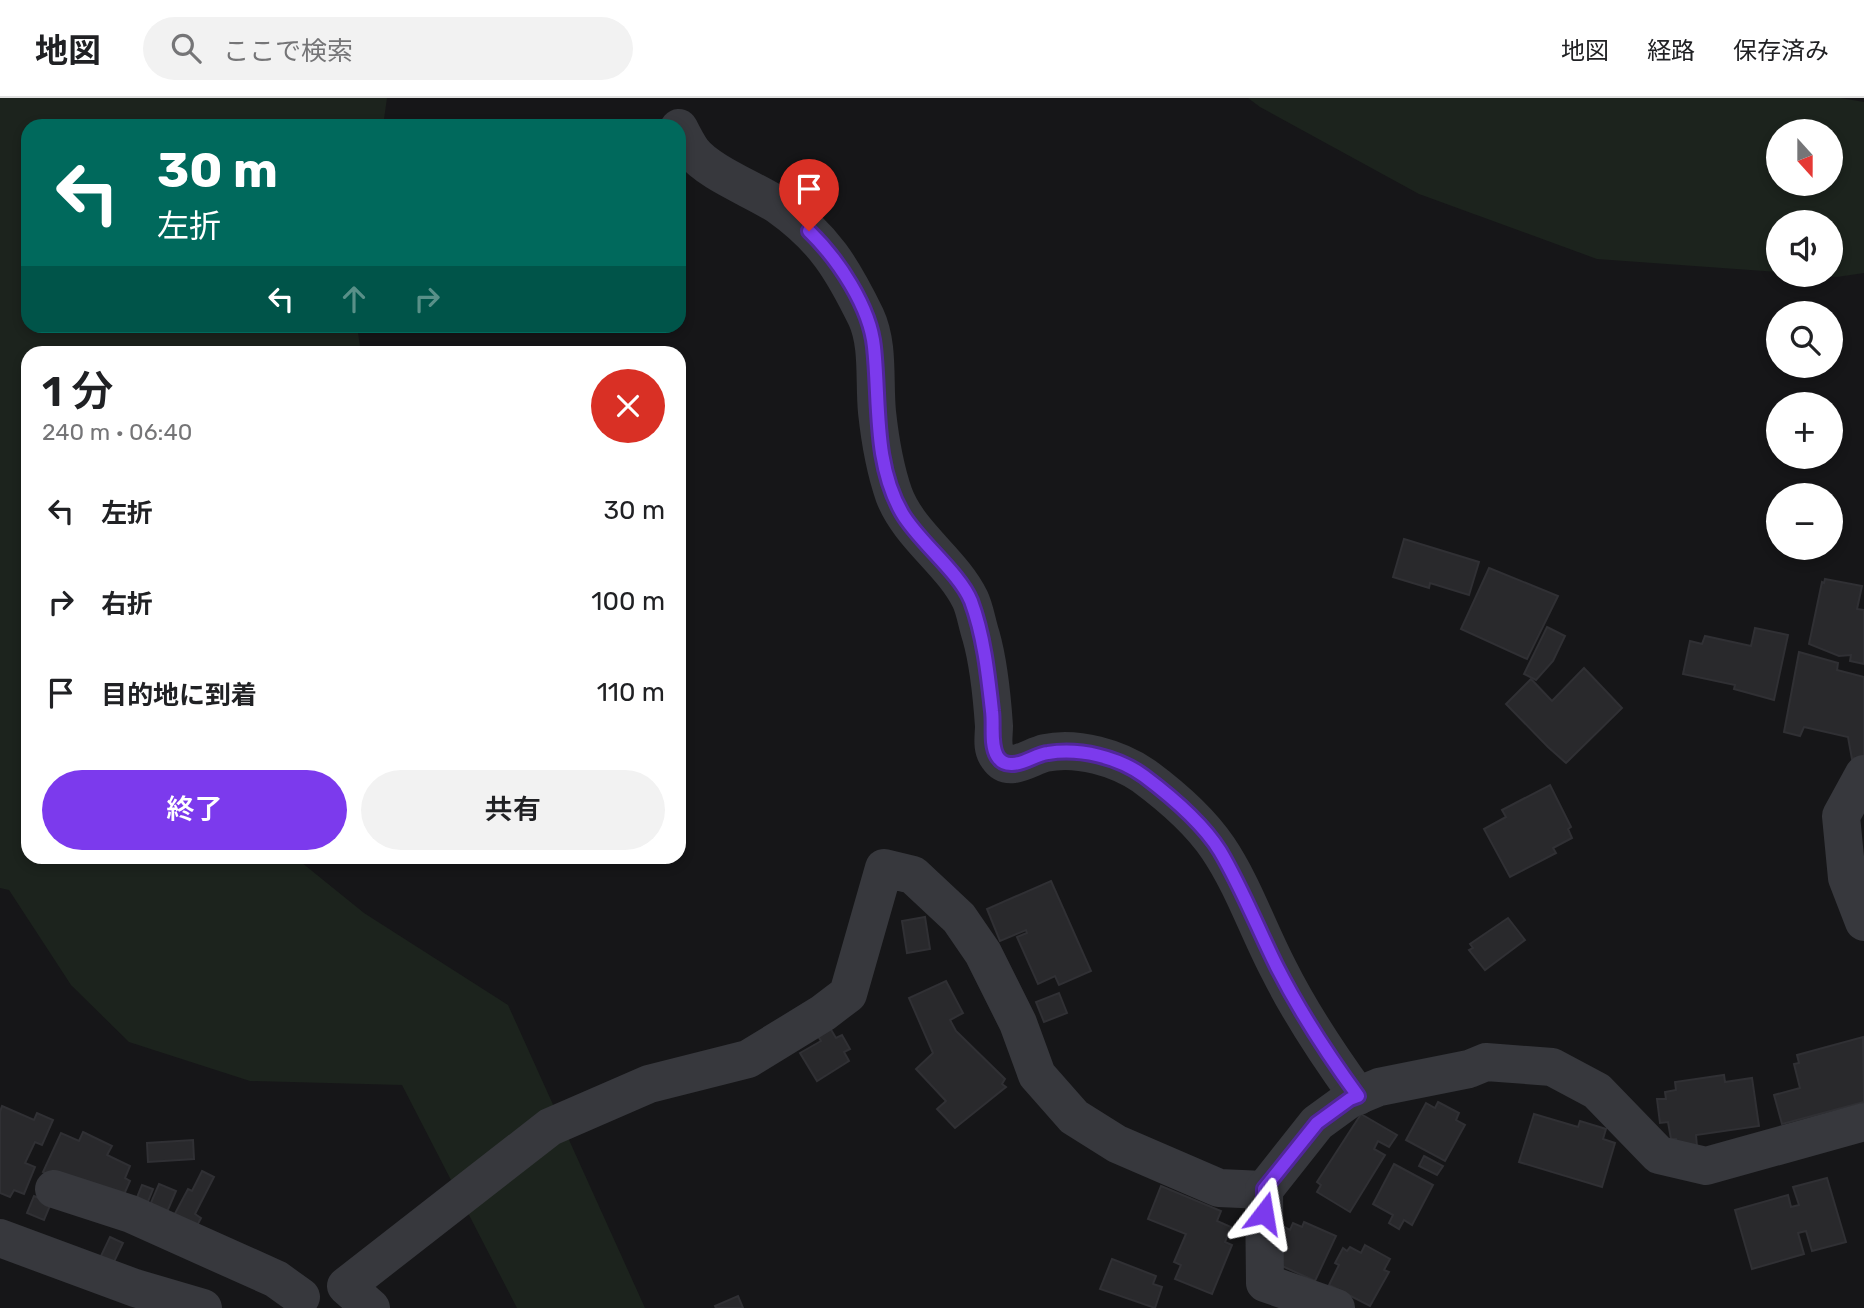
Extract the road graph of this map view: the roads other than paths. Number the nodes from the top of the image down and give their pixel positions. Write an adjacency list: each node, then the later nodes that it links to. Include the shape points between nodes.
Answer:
1 (670, 98): 2 (street)
2 (674, 119)
3 (686, 141): 6 (street, via 693,153 777,205 813,235 836,259 854,292 874,346 877,415 893,492 902,513 970,599 982,641 998,757 1014,765 1047,753 1082,753 1113,760 1142,775 1195,820 1219,850 1278,969)
4 (1864, 774): 5 (street, via 1842,816 1847,878)
5 (1864, 922)
6 (1358, 1096): 7 (street, via 1486,1062 1552,1066 1597,1091 1658,1155 1706,1166); 9 (street, via 1317,1123)
7 (1864, 1122)
8 (54, 1189): 12 (street, via 131,1214 276,1279)
9 (1264, 1189): 11 (street, via 1219,1188 1117,1144 1074,1117 1037,1075 1018,1023 983,953 959,919 913,875 884,867 848,994 748,1059 649,1084 550,1127); 14 (street, via 1265,1283)
10 (0, 1238): 13 (street)
11 (358, 1297): 12 (street)
12 (293, 1302)
13 (203, 1308)
14 (1336, 1308)

